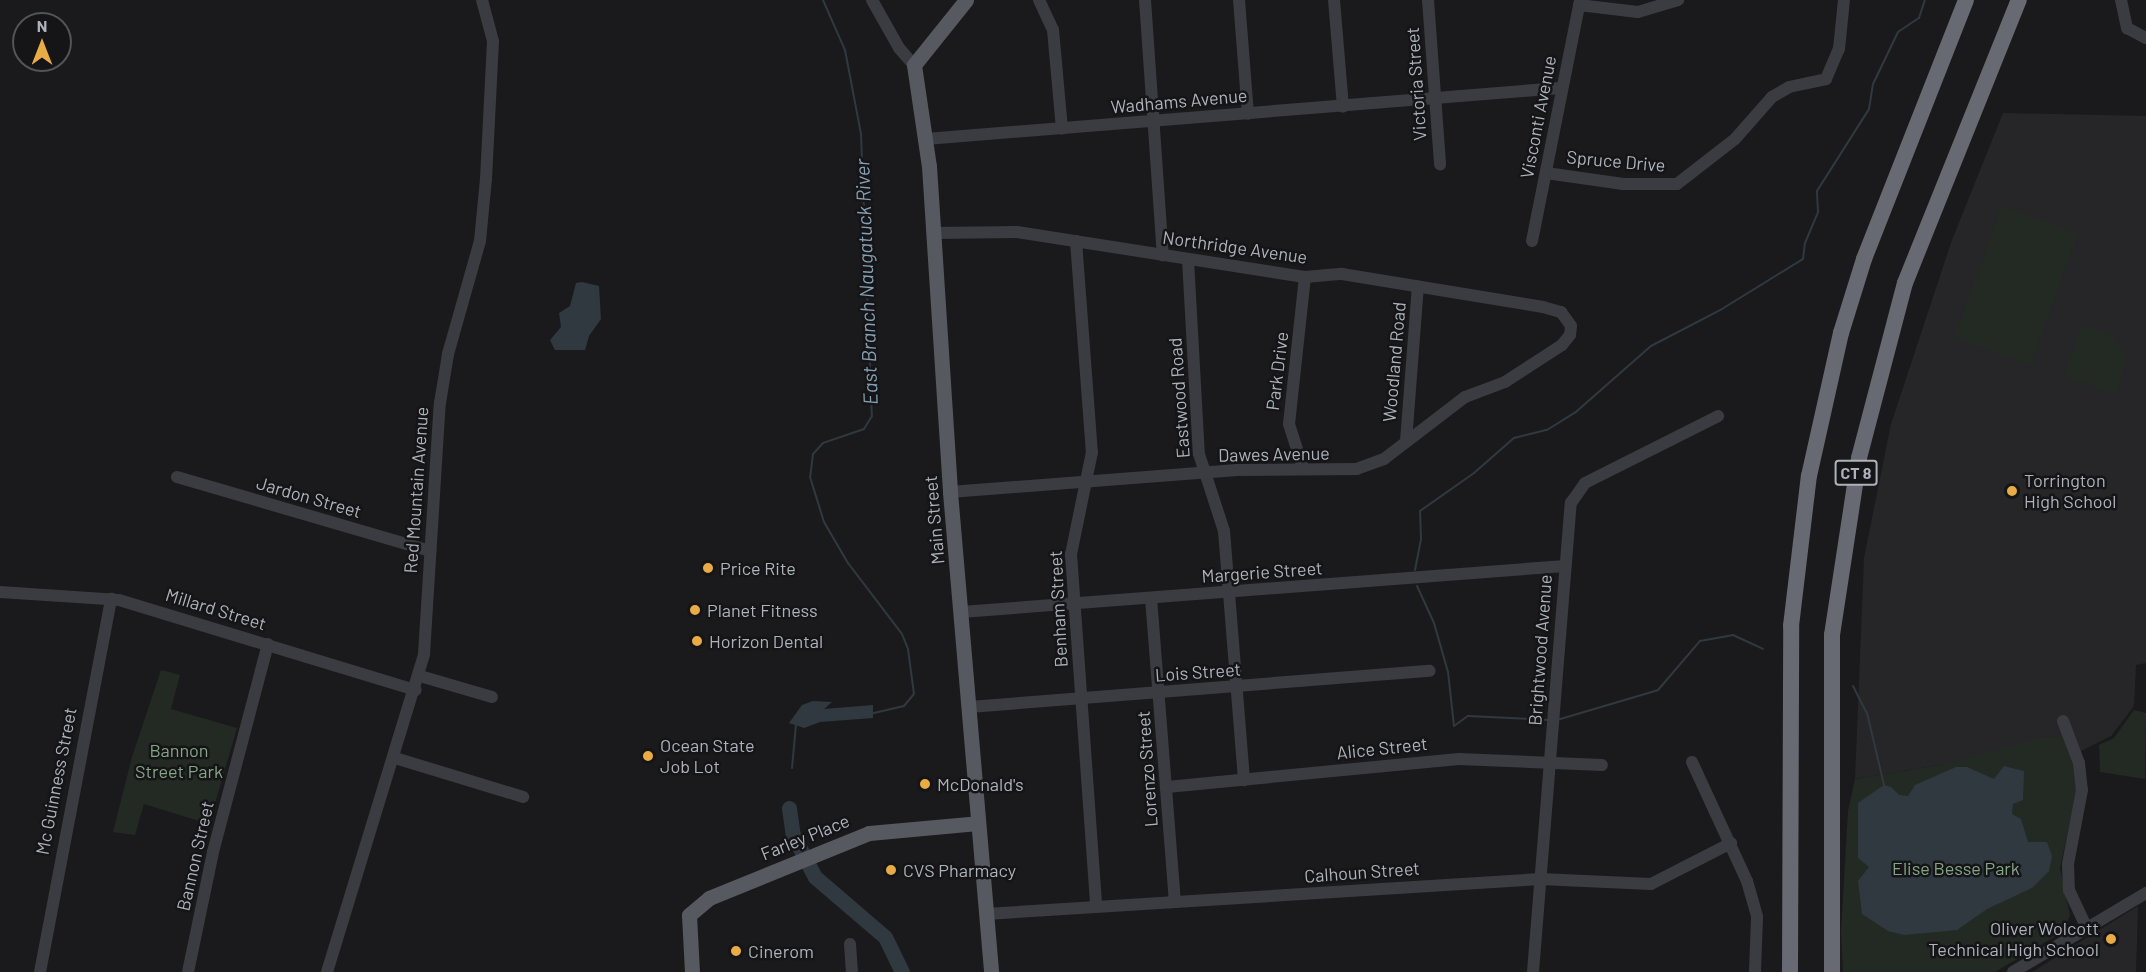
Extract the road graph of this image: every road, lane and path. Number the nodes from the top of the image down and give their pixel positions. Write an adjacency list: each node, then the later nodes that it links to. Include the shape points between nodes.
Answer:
1 (872, 0): 16 (street)
2 (966, 0): 16 (main road)
3 (1039, 0): 22 (street, via 1053,30)
4 (1145, 0): 21 (street)
5 (1239, 0): 20 (street)
6 (1334, 0): 19 (street)
7 (1428, 0): 18 (street, Victoria Street)
8 (1678, 0): 14 (street, via 1638,12)
9 (1844, 0): 25 (street, Spruce Drive, via 1839,49 1826,79 1789,87 1772,97 1735,139 1677,184 1623,183)
10 (1966, 0): 83 (highway, CT 8, via 1864,259 1841,333 1809,476 1791,626)
11 (2019, 0): 84 (highway, CT 8, via 1905,283 1859,458 1832,635)
12 (2121, 0): 15 (street, via 2127,28)
13 (482, 2): 41 (street, Red Mountain Avenue, via 493,40 486,179 480,241 448,354 440,403)
14 (1580, 2): 17 (street, Visconti Avenue)
15 (2146, 38)
16 (914, 66): 23 (main road, Main Street)
17 (1560, 88): 18 (street, Wadhams Avenue); 25 (street, Visconti Avenue)
18 (1436, 99): 19 (street, Wadhams Avenue); 24 (street, Victoria Street)
19 (1343, 107): 20 (street, Wadhams Avenue)
20 (1248, 114): 21 (street, Wadhams Avenue)
21 (1155, 122): 22 (street, Wadhams Avenue); 29 (street)
22 (1062, 129): 23 (street, Wadhams Avenue)
23 (926, 139): 26 (main road, Main Street)
24 (1440, 165)
25 (1546, 172): 28 (street, Visconti Avenue)
26 (934, 233): 27 (street, Northridge Avenue, via 1017,232); 40 (main road, Main Street)
27 (1076, 241): 29 (street, Northridge Avenue); 39 (street, Benham Street, via 1092,452)
28 (1532, 242)
29 (1163, 255): 30 (street, Northridge Avenue)
30 (1188, 260): 31 (street, Northridge Avenue); 37 (street, Eastwood Road, via 1198,454)
31 (1305, 277): 32 (street, Northridge Avenue, via 1342,274); 36 (street, Park Drive, via 1289,424)
32 (1418, 286): 33 (street, Northridge Avenue, via 1561,312 1571,326); 35 (street, Woodland Road)
33 (1562, 345): 35 (street, Dawes Avenue, via 1505,382 1464,397)
34 (1718, 416): 42 (street, Brightwood Avenue, via 1619,464 1580,488 1571,502)
35 (1406, 441): 36 (street, Dawes Avenue, via 1384,459 1357,469)
36 (1303, 468): 37 (street, Dawes Avenue)
37 (1204, 474): 39 (street, Dawes Avenue); 44 (street, Eastwood Road, via 1224,531)
38 (177, 477): 41 (street, Jardon Street)
39 (1088, 483): 40 (street, Dawes Avenue); 47 (street, Benham Street, via 1073,532)
40 (950, 492): 48 (main road, Main Street)
41 (430, 551): 51 (street, Red Mountain Avenue)
42 (1564, 566): 44 (street, Margerie Street); 61 (street, Brightwood Avenue)
43 (0, 592): 45 (street, Millard Street)
44 (1229, 592): 46 (street, Margerie Street); 52 (street, Eastwood Road)
45 (111, 598): 49 (street, Millard Street); 75 (street, Mc Guinness Street)
46 (1151, 598): 47 (street, Margerie Street); 54 (street, Lorenzo Street)
47 (1074, 603): 48 (street, Margerie Street); 56 (street, Benham Street)
48 (961, 612): 57 (main road, Main Street)
49 (268, 644): 53 (street, Millard Street); 76 (street, Bannon Street, via 213,852)
50 (1430, 671): 52 (street, Lois Street)
51 (420, 676): 53 (street, Red Mountain Avenue); 55 (street)
52 (1235, 687): 54 (street, Lois Street); 63 (street, Eastwood Road)
53 (416, 690): 59 (street, Red Mountain Avenue)
54 (1159, 692): 56 (street, Lois Street); 64 (street, Lorenzo Street)
55 (492, 697)
56 (1081, 699): 57 (street, Lois Street); 71 (street, Benham Street)
57 (969, 707): 66 (main road, Main Street)
58 (2062, 721): 73 (street, via 2079,763 2082,790 2068,864 2069,890)
59 (395, 758): 65 (street); 77 (street, Red Mountain Avenue)
60 (1692, 762): 67 (street)
61 (1550, 764): 62 (street, Alice Street); 63 (street, Alice Street, via 1458,759); 68 (street, Brightwood Avenue)
62 (1602, 765)
63 (1244, 780): 64 (street, Alice Street)
64 (1167, 787): 70 (street, Lorenzo Street)
65 (523, 797)
66 (978, 823): 72 (main road, Main Street); 78 (main road, Farley Place, via 869,833 709,898 690,912 687,925)
67 (1731, 843): 68 (street, Calhoun Street, via 1651,884); 82 (street, via 1756,917)
68 (1540, 879): 70 (street, Calhoun Street); 81 (street, Brightwood Avenue)
69 (2146, 893): 73 (street)
70 (1175, 901): 71 (street, Calhoun Street)
71 (1096, 906): 72 (street, Calhoun Street)
72 (986, 914): 80 (main road, Main Street)
73 (2086, 926): 85 (street)
74 (849, 944): 79 (street)
75 (40, 972)
76 (188, 972)
77 (327, 972)
78 (692, 972)
79 (852, 972)
80 (991, 972)
81 (1533, 972)
82 (1755, 972)
83 (1790, 972)
84 (1832, 972)
85 (2013, 972)

